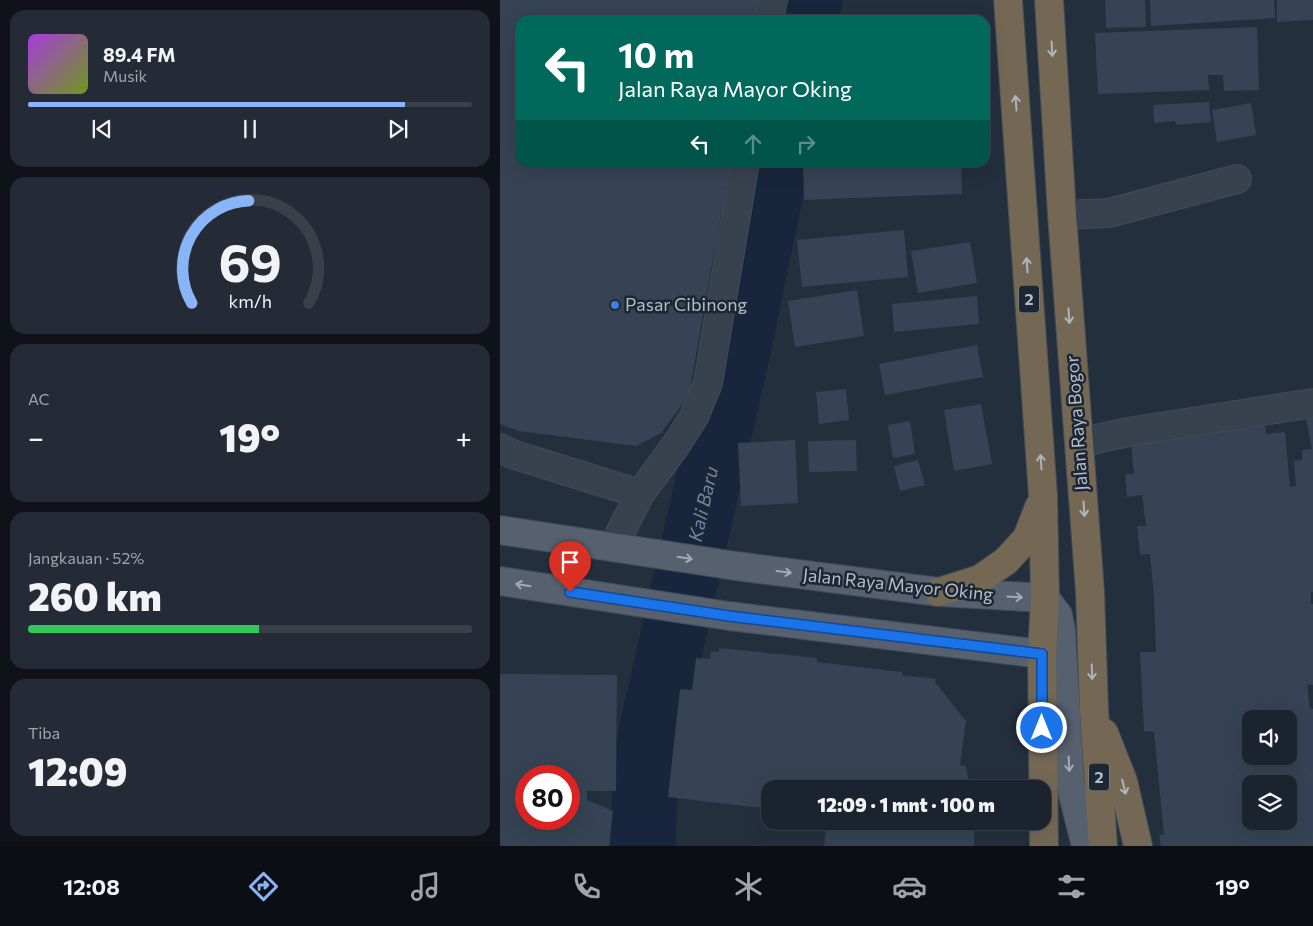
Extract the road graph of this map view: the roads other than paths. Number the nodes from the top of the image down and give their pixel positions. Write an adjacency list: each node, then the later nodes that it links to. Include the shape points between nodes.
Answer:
1 (773, 0): 4 (lane)
2 (1008, 0): 12 (highway, 2, one-way to 2)
3 (1049, 0): 7 (highway, Jalan Raya Bogor / 2, one-way to 7)
4 (771, 15)
5 (744, 167): 11 (lane, via 708,383 694,417)
6 (1237, 178): 7 (lane, via 1109,213)
7 (1062, 215): 9 (highway, Jalan Raya Bogor / 2, one-way to 9)
8 (1313, 403): 9 (lane, via 1128,432)
9 (1079, 443): 19 (highway, Jalan Raya Bogor / 2, one-way to 19, via 1090,592)
10 (500, 448): 11 (lane)
11 (640, 494): 14 (lane)
12 (1043, 496): 16 (highway, via 1027,538 1006,561 980,579); 17 (highway, 2)
13 (500, 530): 14 (main road, Jalan Raya Mayor Oking)
14 (625, 549): 16 (main road, Jalan Raya Mayor Oking, one-way to 16)
15 (500, 581): 18 (main road, one-way to 15, via 729,616)
16 (940, 592): 17 (main road, Jalan Raya Mayor Oking, one-way to 17)
17 (1045, 598): 18 (highway, 2); 21 (main road, one-way to 21, via 1058,615 1061,630 1070,783)
18 (1042, 654): 20 (highway, 2)
19 (1094, 709): 22 (highway, Jalan Raya Bogor / 2); 23 (highway, one-way to 23, via 1123,781)
20 (1042, 844)
21 (1086, 846)
22 (1103, 846)
23 (1138, 846)

